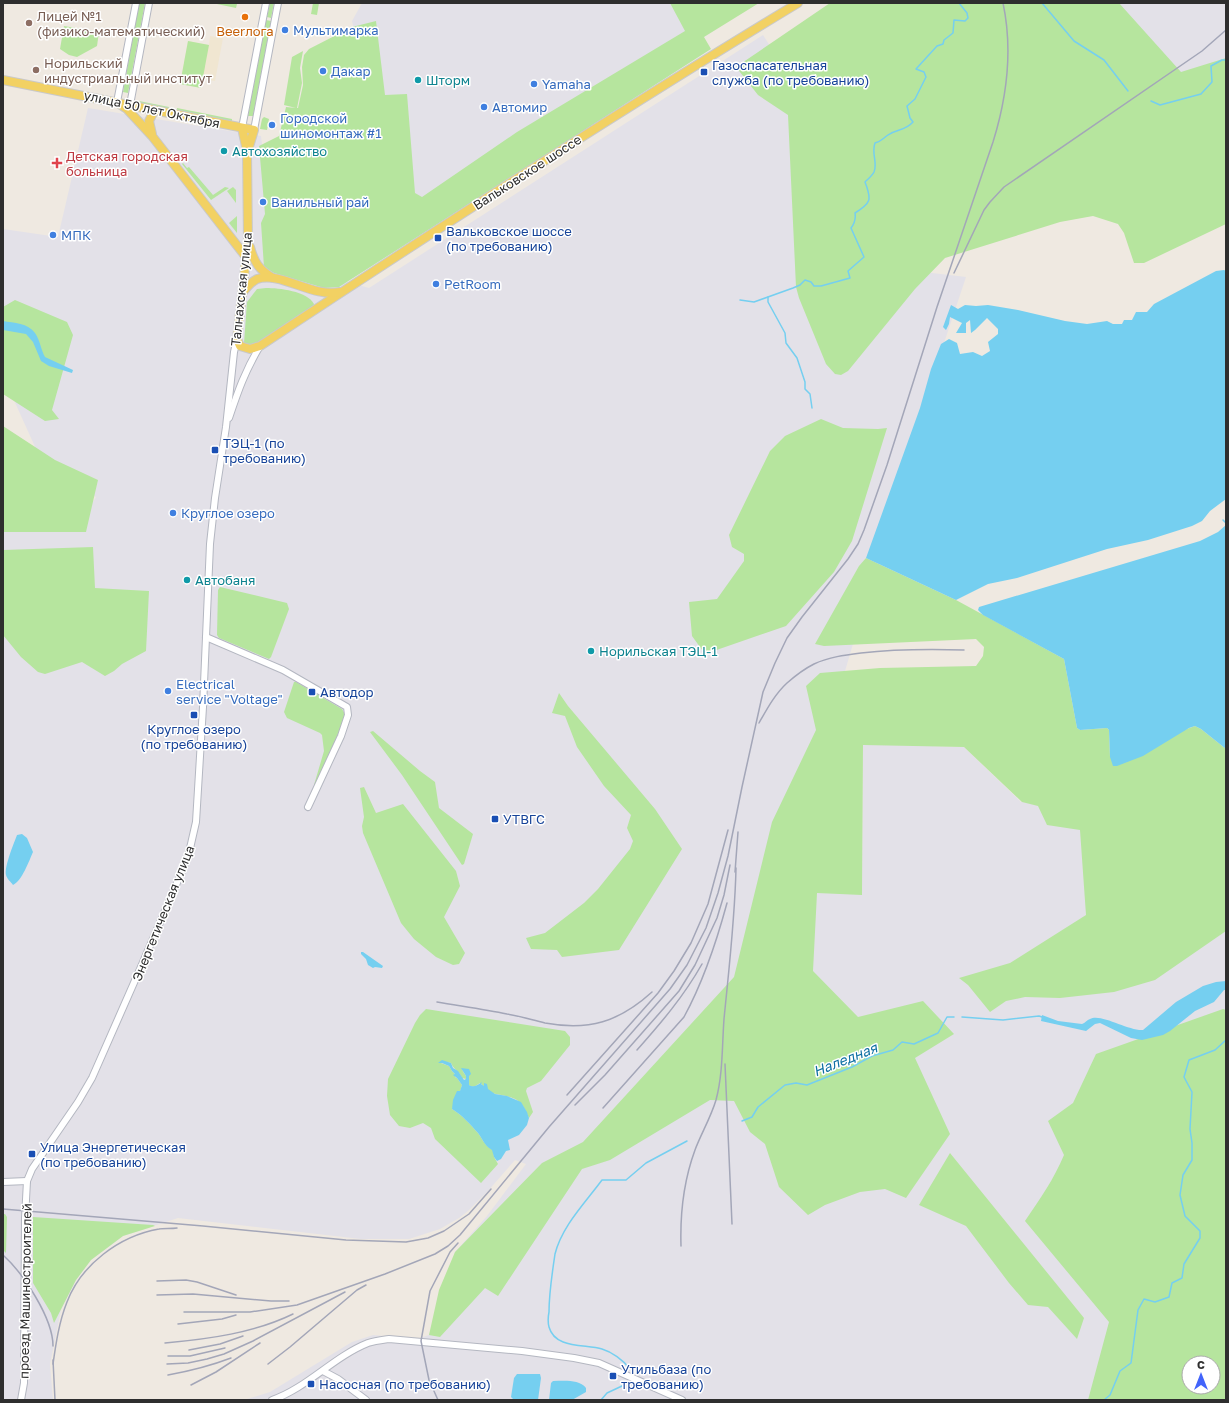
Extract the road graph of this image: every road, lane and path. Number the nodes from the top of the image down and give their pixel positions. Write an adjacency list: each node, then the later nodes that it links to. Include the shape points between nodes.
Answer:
1 (136, 3): 7 (street)
2 (149, 3): 8 (street)
3 (266, 3): 10 (street, Талнахская улица)
4 (278, 3): 11 (street, Талнахская улица)
5 (793, 4): 17 (main road, Вальковское шоссе)
6 (3, 80): 7 (main road, улица 50 лет Октября)
7 (117, 102): 8 (main road, улица 50 лет Октября); 12 (main road)
8 (130, 105): 9 (main road, улица 50 лет Октября)
9 (154, 111): 10 (main road, улица 50 лет Октября); 12 (main road, via 149,121)
10 (242, 128): 11 (main road, улица 50 лет Октября); 13 (main road, Талнахская улица)
11 (254, 130): 13 (main road, Талнахская улица)
12 (152, 136): 15 (main road)
13 (247, 151): 14 (main road, Талнахская улица)
14 (248, 242): 15 (main road, Талнахская улица); 16 (main road, via 256,264)
15 (246, 257): 18 (main road, Талнахская улица)
16 (274, 279): 18 (main road, via 257,279); 19 (main road)
17 (343, 291): 19 (main road); 20 (main road, Вальковское шоссе)
18 (242, 293): 21 (main road, Талнахская улица)
19 (317, 293): 20 (main road, via 320,302)
20 (316, 309): 22 (main road, Вальковское шоссе)
21 (236, 342): 22 (main road, Вальковское шоссе, via 250,350); 23 (street, Талнахская улица)
22 (260, 346): 23 (street, Вальковское шоссе, via 240,385)
23 (226, 427): 24 (street, Энергетическая улица, via 211,527)
24 (206, 637): 25 (street, via 269,663 347,707 348,715 341,736); 26 (street, Энергетическая улица, via 196,822 188,857 92,1078)
25 (308, 807)
26 (26, 1181): 27 (street); 29 (street, проезд Машиностроителей, via 24,1383)
27 (3, 1182)
28 (323, 1371): 30 (street, via 291,1392); 31 (street); 32 (street, via 369,1343 389,1339 421,1341 537,1353 599,1363)
29 (21, 1400)
30 (272, 1400)
31 (366, 1400)
32 (682, 1400)

